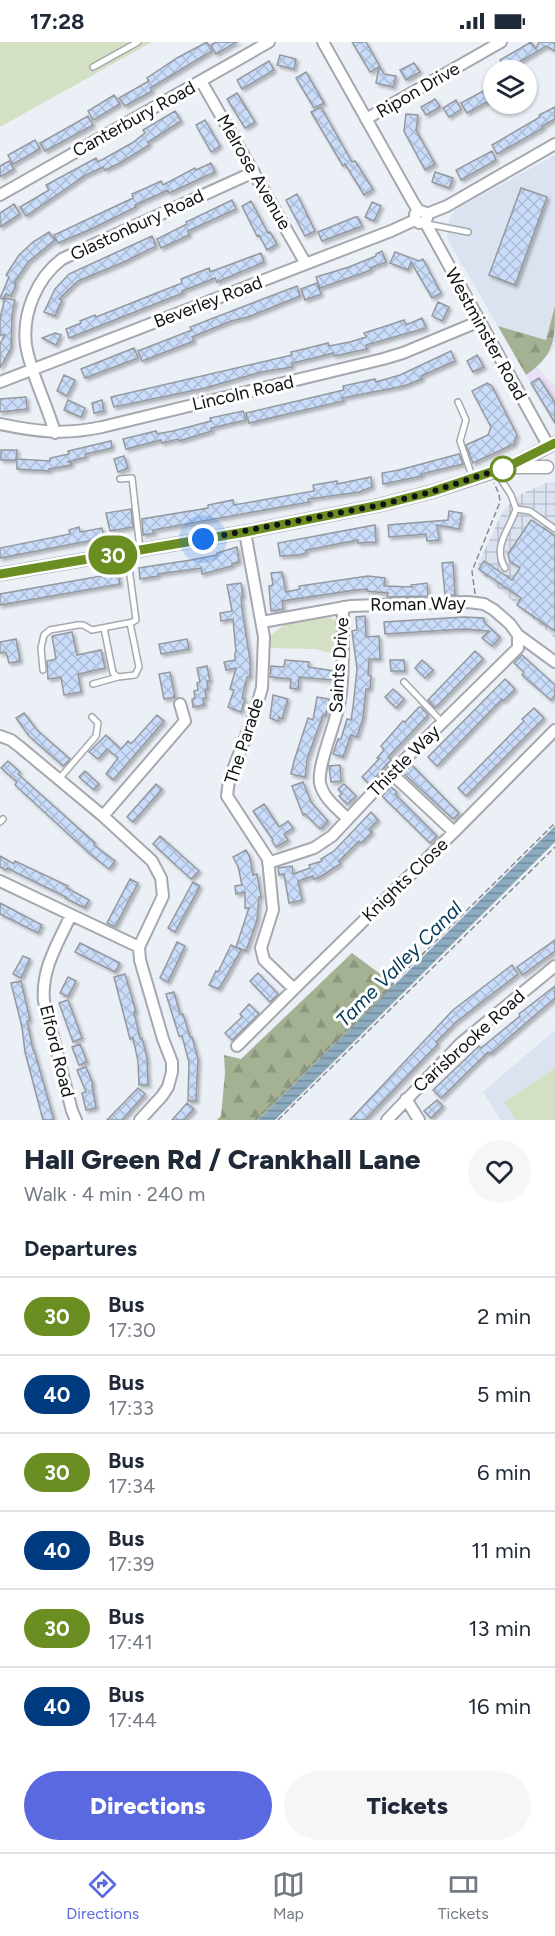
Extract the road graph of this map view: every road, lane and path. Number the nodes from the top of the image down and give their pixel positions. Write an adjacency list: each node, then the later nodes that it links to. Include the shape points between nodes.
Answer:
1 (138, 42): 5 (lane)
2 (269, 42): 6 (street, Canterbury Road)
3 (323, 42): 7 (street, Westminster Road)
4 (501, 42): 7 (street, Ripon Drive)
5 (93, 67)
6 (201, 81): 9 (street, Melrose Avenue); 10 (street, Canterbury Road)
7 (366, 119): 11 (street, Westminster Road)
8 (555, 144): 11 (street, Beverley Road)
9 (254, 172): 13 (street, Melrose Avenue); 15 (street, Glastonbury Road, via 55,264 35,292 28,314 26,342)
10 (0, 195)
11 (422, 218): 12 (lane); 13 (street, Beverley Road); 14 (street, Westminster Road)
12 (468, 232)
13 (306, 264): 15 (street, Beverley Road)
14 (480, 321): 19 (street, Lincoln Road, via 383,359 102,427); 20 (street, Westminster Road)
15 (33, 370): 16 (street, Beverley Road); 19 (street, Glastonbury Road)
16 (0, 382)
17 (459, 402): 25 (lane, via 466,420 460,441)
18 (0, 424): 19 (street, Lincoln Road)
19 (55, 433)
20 (549, 446): 21 (street); 22 (street, via 543,461)
21 (509, 466): 22 (street); 23 (street)
22 (551, 469)
23 (495, 477): 25 (street); 26 (lane, via 511,495); 33 (path, via 500,502 472,571)
24 (120, 479): 29 (lane, via 132,478)
25 (473, 479): 28 (street, via 380,505)
26 (516, 509): 27 (lane, via 530,511); 31 (lane, via 499,546)
27 (555, 529)
28 (245, 532): 29 (street); 35 (street, The Parade)
29 (141, 550): 30 (street)
30 (127, 553): 32 (street); 36 (lane, via 137,618)
31 (505, 568)
32 (0, 574)
33 (476, 603): 34 (street, Roman Way); 38 (street, Roman Way, via 494,610)
34 (343, 607): 35 (street, Roman Way); 52 (street, Saints Drive, via 341,697 321,765 320,783 327,798)
35 (262, 622): 56 (street, The Parade, via 262,688 229,780 227,796)
36 (130, 623): 37 (lane); 41 (lane, via 139,671)
37 (104, 628): 40 (lane, via 92,630 78,625 50,630 41,648); 41 (lane, via 113,673)
38 (518, 635): 39 (street, Roman Way); 46 (street, Thistle Way, via 518,648)
39 (555, 662)
40 (43, 670)
41 (118, 677): 43 (lane)
42 (404, 682): 46 (lane)
43 (93, 684)
44 (180, 705): 51 (street, via 185,721)
45 (92, 717): 50 (lane, via 98,723 96,736)
46 (443, 722): 49 (street, Thistle Way)
47 (555, 730): 54 (street)
48 (0, 736): 50 (street, via 11,740)
49 (391, 773): 52 (street, Thistle Way); 54 (street, Knights Close)
50 (59, 779): 51 (street)
51 (103, 816): 59 (street, via 152,861 161,878 163,896)
52 (348, 819): 56 (street, Thistle Way, via 314,848)
53 (555, 823): 66 (path)
54 (454, 832): 61 (street, Knights Close)
55 (555, 846): 67 (path)
56 (268, 863): 61 (street, The Parade, via 273,910 261,948 264,960)
57 (0, 881): 58 (street)
58 (70, 915): 59 (street); 64 (street, Elford Road, via 42,987)
59 (139, 947): 65 (street, via 172,1062 168,1087)
60 (555, 966): 63 (street, Carisbrooke Road, via 460,1044)
61 (294, 989): 62 (street)
62 (237, 1046)
63 (406, 1100): 68 (street, Carisbrooke Road); 69 (street)
64 (76, 1120)
65 (140, 1120)
66 (255, 1120)
67 (278, 1120)
68 (387, 1120)
69 (419, 1120)

